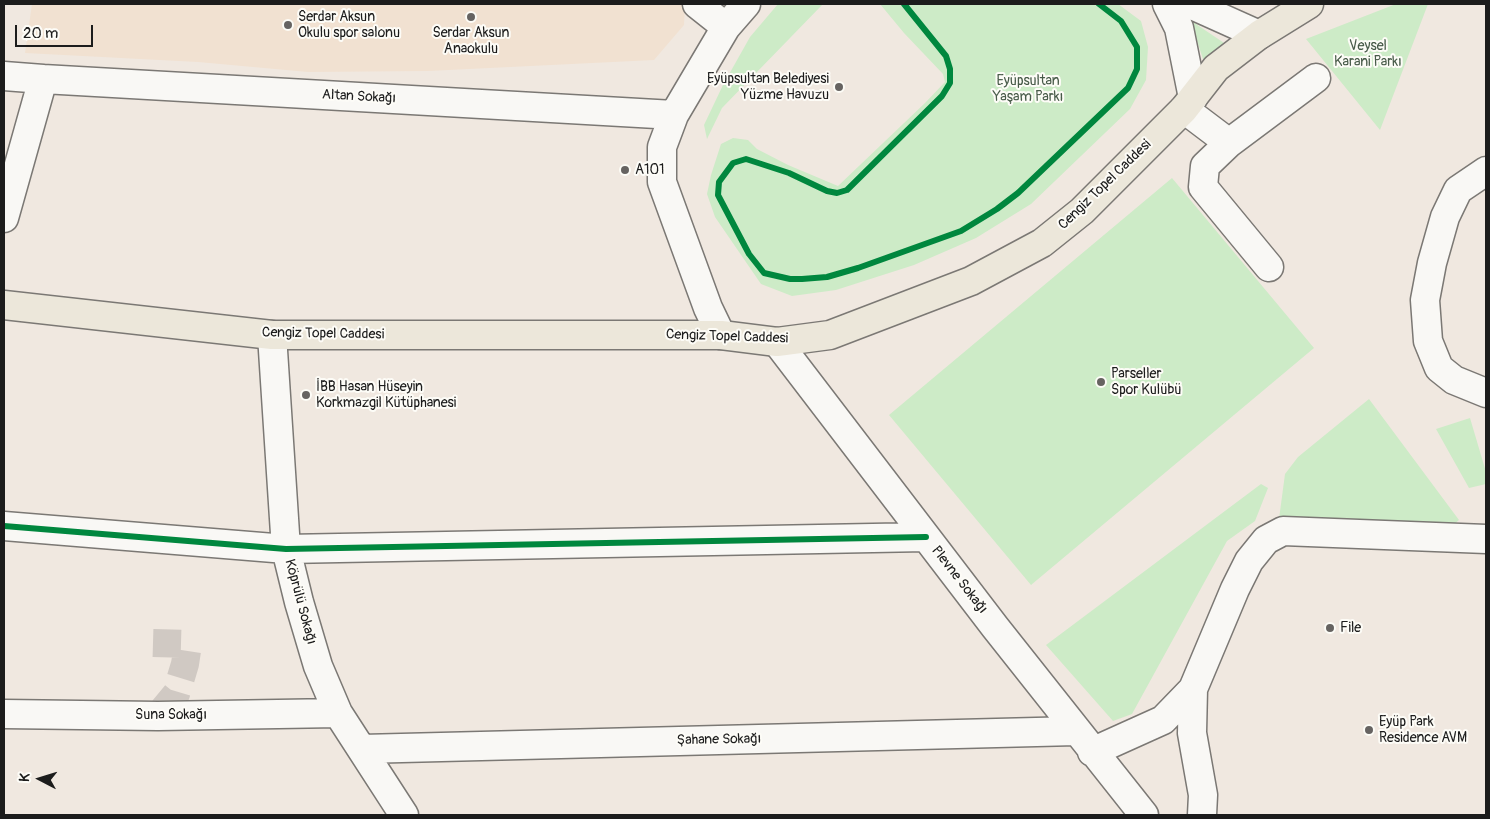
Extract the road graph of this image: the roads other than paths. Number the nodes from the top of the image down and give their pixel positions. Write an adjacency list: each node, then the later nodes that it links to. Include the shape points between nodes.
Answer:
1 (697, 4): 6 (street)
2 (746, 4): 6 (street)
3 (1167, 4): 11 (street, via 1179,28)
4 (1190, 4): 7 (street)
5 (1309, 4): 7 (main road, Cengiz Topel Caddesi)
6 (726, 27): 12 (street)
7 (1259, 35): 11 (main road, Cengiz Topel Caddesi, via 1216,68)
8 (4, 76): 10 (street, Altan Sokağı)
9 (1316, 78): 13 (street)
10 (43, 79): 12 (street, Altan Sokağı); 15 (street)
11 (1188, 104): 13 (street); 20 (main road, Cengiz Topel Caddesi, via 1082,211 1042,243 1011,261 971,281 869,322 830,335)
12 (674, 115): 19 (street, via 662,147 662,182)
13 (1229, 143): 16 (street, via 1205,166 1203,187)
14 (1486, 171): 21 (street, via 1458,190 1445,217 1425,300 1428,341 1439,368 1454,380)
15 (4, 218)
16 (1269, 267)
17 (4, 305): 18 (main road, Cengiz Topel Caddesi)
18 (272, 334): 19 (main road, Cengiz Topel Caddesi); 25 (street, Köprülü Sokağı)
19 (721, 335): 20 (main road, Cengiz Topel Caddesi)
20 (777, 342): 23 (street, Plevne Sokağı)
21 (1486, 393)
22 (4, 526): 25 (street)
23 (926, 537): 25 (street); 29 (street, Plevne Sokağı)
24 (1486, 539): 26 (street, via 1283,531 1266,540 1249,562)
25 (286, 549): 27 (street, Köprülü Sokağı, via 318,666)
26 (1193, 689): 29 (street, via 1163,720); 33 (street, via 1192,733 1203,795)
27 (338, 713): 28 (street, Suna Sokağı); 30 (street, Köprülü Sokağı)
28 (4, 714)
29 (1084, 742): 30 (street, Şahane Sokağı); 32 (street, Plevne Sokağı)
30 (362, 749): 31 (street, Köprülü Sokağı)
31 (404, 815)
32 (1144, 815)
33 (1202, 815)

